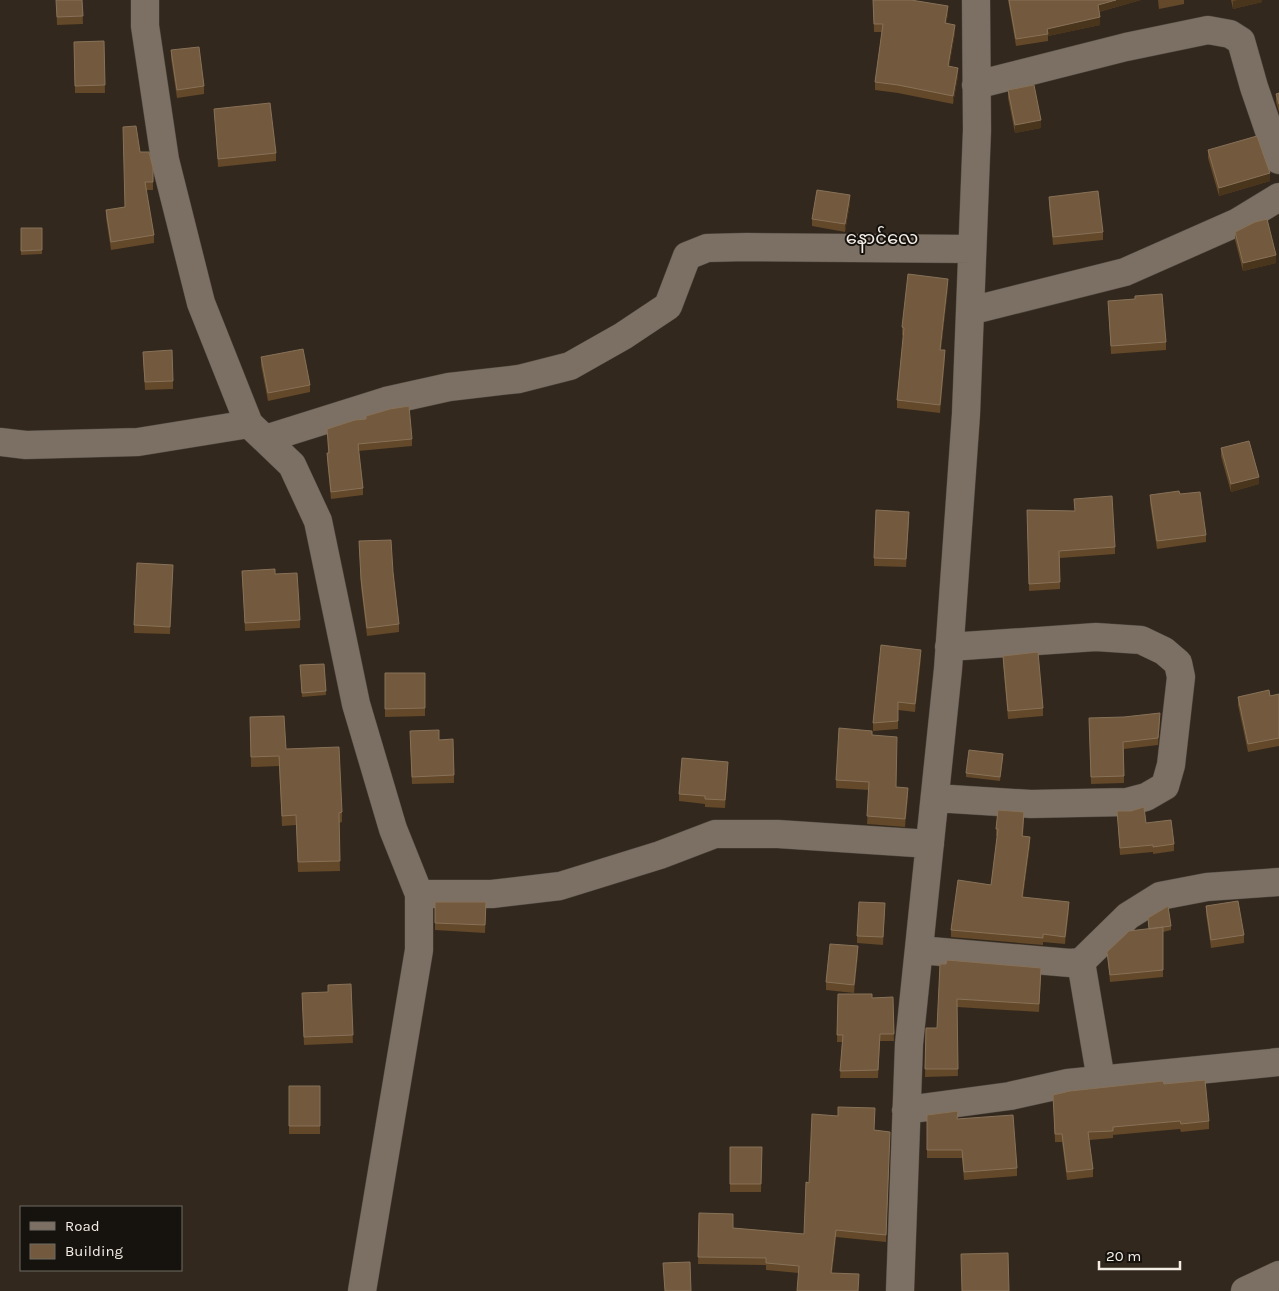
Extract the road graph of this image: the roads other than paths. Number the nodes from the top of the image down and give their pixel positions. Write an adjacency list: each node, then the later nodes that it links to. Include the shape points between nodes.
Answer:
1 (145, 0): 8 (street, via 145,26 165,160 201,303)
2 (976, 0): 3 (street)
3 (976, 85): 4 (street, via 1208,30 1230,34 1240,41); 6 (street)
4 (1279, 160)
5 (1279, 197): 7 (street, via 1238,222 1125,272)
6 (972, 249): 7 (street); 8 (street, via 707,248 686,256 668,306 570,366 519,379 449,387)
7 (970, 311): 10 (street)
8 (257, 432): 9 (street, via 138,442 26,445); 14 (street, via 292,465 318,521 356,704 393,829)
9 (0, 442)
10 (949, 647): 11 (street); 11 (street, via 1096,637 1141,640 1164,650 1178,663 1181,677 1171,765 1165,786 1146,796 1127,802 1031,804)
11 (935, 798): 12 (street)
12 (930, 844): 14 (street, via 778,834 716,834 660,856 560,886 492,894); 15 (street)
13 (1279, 882): 16 (street, via 1207,887 1160,896 1128,916)
14 (419, 894): 21 (street, via 419,950)
15 (919, 950): 16 (street, via 1070,964); 19 (street)
16 (1081, 962): 18 (street)
17 (1279, 1062): 18 (street)
18 (1101, 1080): 19 (street)
19 (906, 1110): 22 (street)
20 (1279, 1276): 23 (street)
21 (362, 1291)
22 (900, 1291)
23 (1245, 1291)

